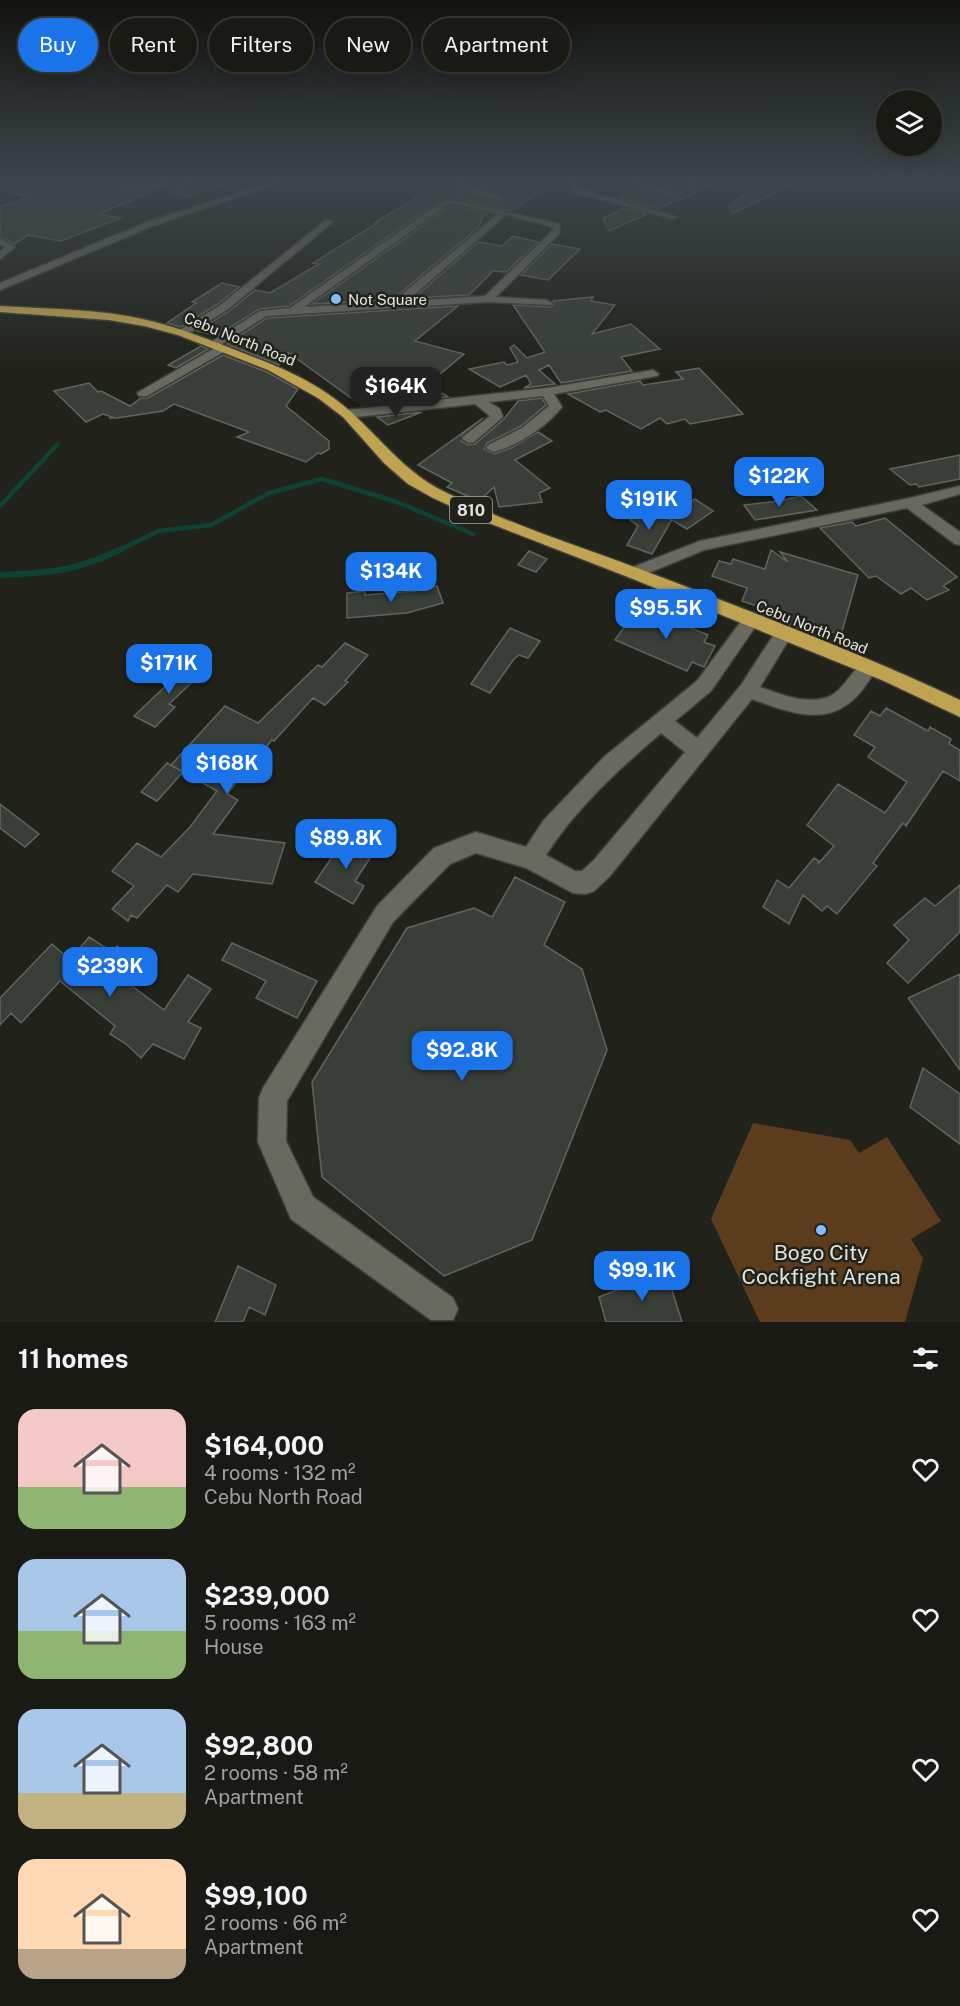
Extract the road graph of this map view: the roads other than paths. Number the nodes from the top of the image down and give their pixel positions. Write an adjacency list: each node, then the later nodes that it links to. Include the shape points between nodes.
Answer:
1 (1, 242): 7 (street, via 11,247)
2 (107, 242): 8 (street)
3 (304, 242): 14 (street, via 223,308)
4 (391, 242): 13 (street)
5 (470, 242): 11 (street)
6 (546, 242): 9 (street)
7 (0, 256)
8 (0, 286)
9 (488, 299): 10 (street); 11 (street)
10 (547, 303)
11 (397, 304): 13 (street)
12 (0, 309): 14 (highway, Cebu North Road / 810, via 126,319)
13 (295, 309): 15 (street, via 256,316)
14 (182, 333): 15 (highway, Cebu North Road / 810)
15 (218, 346): 18 (street); 20 (highway, Cebu North Road / 810, via 296,380)
16 (653, 374): 17 (street)
17 (547, 392): 19 (street); 22 (street, via 556,407 547,417)
18 (143, 393)
19 (478, 400): 20 (street); 21 (street, via 496,412 497,417)
20 (347, 414): 26 (highway, Cebu North Road / 810, via 389,460 413,481 438,495 486,518)
21 (469, 439)
22 (494, 448)
23 (960, 490): 24 (street)
24 (910, 503): 25 (street); 26 (street, via 700,546)
25 (960, 540)
26 (634, 573): 27 (highway, Cebu North Road / 810)
27 (751, 620): 28 (highway, Cebu North Road / 810); 32 (street, via 705,686)
28 (784, 633): 29 (highway, Cebu North Road / 810); 30 (street)
29 (868, 667): 30 (street, via 846,697 826,707 806,708); 31 (highway, Cebu North Road / 810)
30 (748, 690): 33 (street)
31 (960, 709)
32 (661, 722): 33 (street); 34 (street, via 611,763 551,828)
33 (699, 751): 34 (street, via 586,883 573,882)
34 (531, 859): 35 (street, via 476,842 442,856 386,914 273,1098 272,1142 302,1208)
35 (442, 1309)

